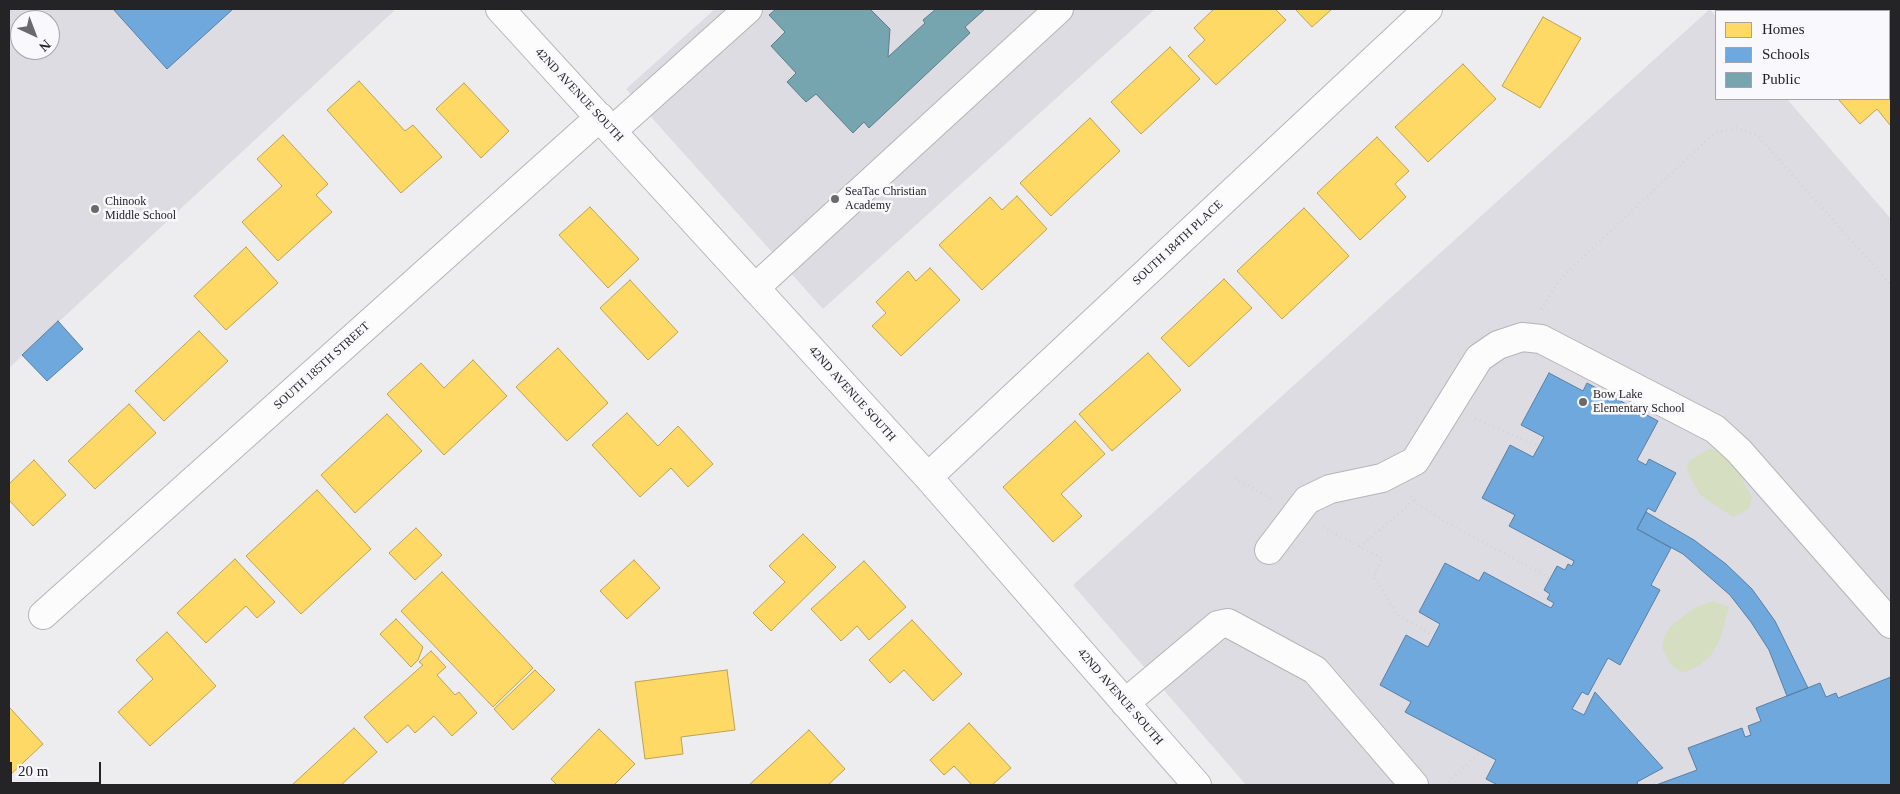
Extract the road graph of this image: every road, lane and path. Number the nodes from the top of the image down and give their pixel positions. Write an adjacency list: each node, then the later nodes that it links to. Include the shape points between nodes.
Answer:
1 (500, 9): 5 (street, 42ND AVENUE SOUTH)
2 (748, 9): 5 (street, SOUTH 185TH STREET)
3 (1059, 9): 7 (street)
4 (1428, 9): 12 (street, SOUTH 184TH PLACE)
5 (606, 124): 7 (street, 42ND AVENUE SOUTH); 19 (street, SOUTH 185TH STREET)
6 (1891, 285): 8 (path, via 1758,136 1736,128 1714,133 1562,277)
7 (755, 288): 12 (street, 42ND AVENUE SOUTH)
8 (1522, 337): 9 (street, via 1498,345 1479,358); 20 (street, via 1541,339 1715,429 1739,451)
9 (1449, 407): 10 (path); 11 (street, via 1415,462)
10 (1538, 446)
11 (1400, 470): 14 (path); 15 (street, via 1382,478 1330,488 1307,500)
12 (928, 477): 22 (street, 42ND AVENUE SOUTH)
13 (1235, 478): 15 (path)
14 (1414, 500): 16 (path); 18 (path, via 1442,520)
15 (1297, 513): 16 (path); 17 (street)
16 (1360, 547): 21 (path, via 1383,559 1373,576 1396,614)
17 (1269, 550)
18 (1550, 578)
19 (43, 615)
20 (1891, 624)
21 (1434, 635)
22 (1125, 703): 24 (street, 42ND AVENUE SOUTH); 25 (street, via 1218,624 1228,623 1314,670)
23 (1481, 752): 26 (path)
24 (1197, 785)
25 (1414, 785)
26 (1444, 785)

